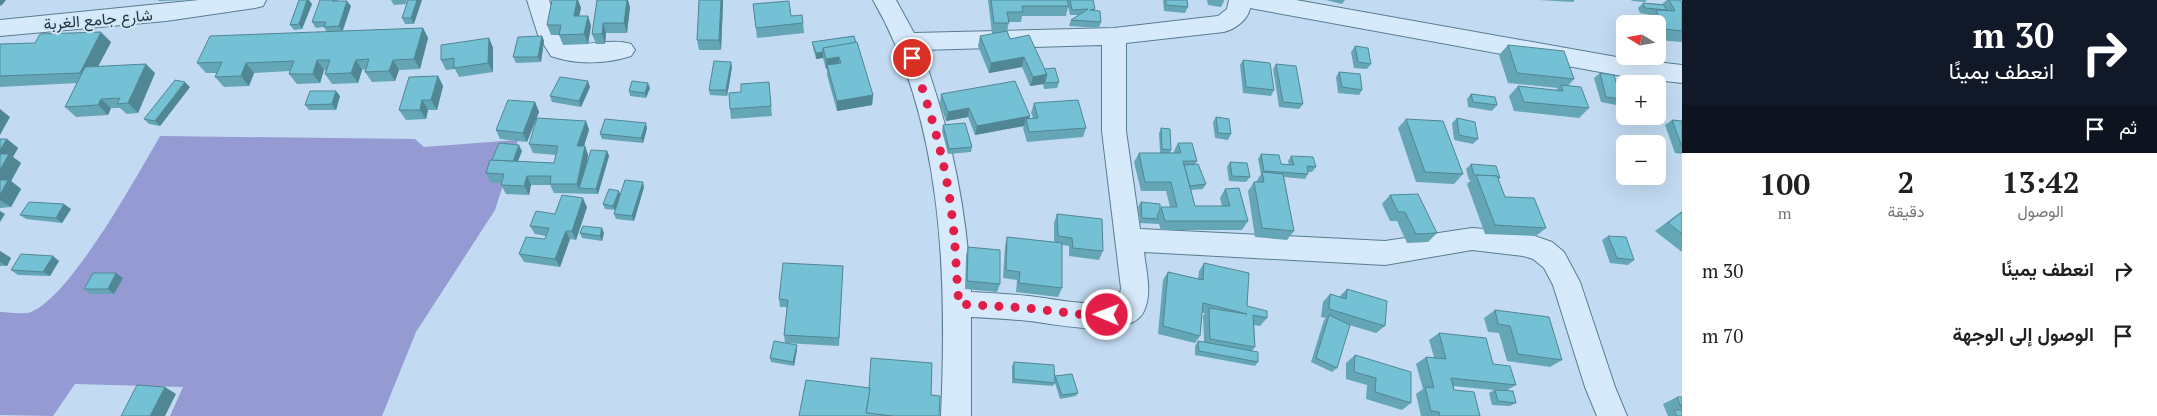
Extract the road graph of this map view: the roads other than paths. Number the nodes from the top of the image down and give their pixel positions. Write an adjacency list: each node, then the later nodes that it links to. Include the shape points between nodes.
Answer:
1 (255, 0): 6 (street, شارع جامع الغربة, via 166,13)
2 (538, 0): 9 (street, via 554,45 563,52)
3 (884, 0): 8 (street)
4 (1240, 0): 7 (street, via 1238,12 1224,24)
5 (1251, 0): 10 (street, via 1622,67)
6 (0, 28)
7 (1114, 36): 8 (street); 11 (street, via 1114,131)
8 (906, 42): 12 (street, via 928,103 940,150 952,216)
9 (623, 50)
10 (1682, 74)
11 (1128, 240): 12 (street, via 1136,288 1132,306 1120,314 1095,316); 14 (street, via 1385,253 1472,239 1523,244 1542,250 1554,260 1566,282)
12 (959, 304): 13 (street)
13 (956, 416)
14 (1612, 416)

